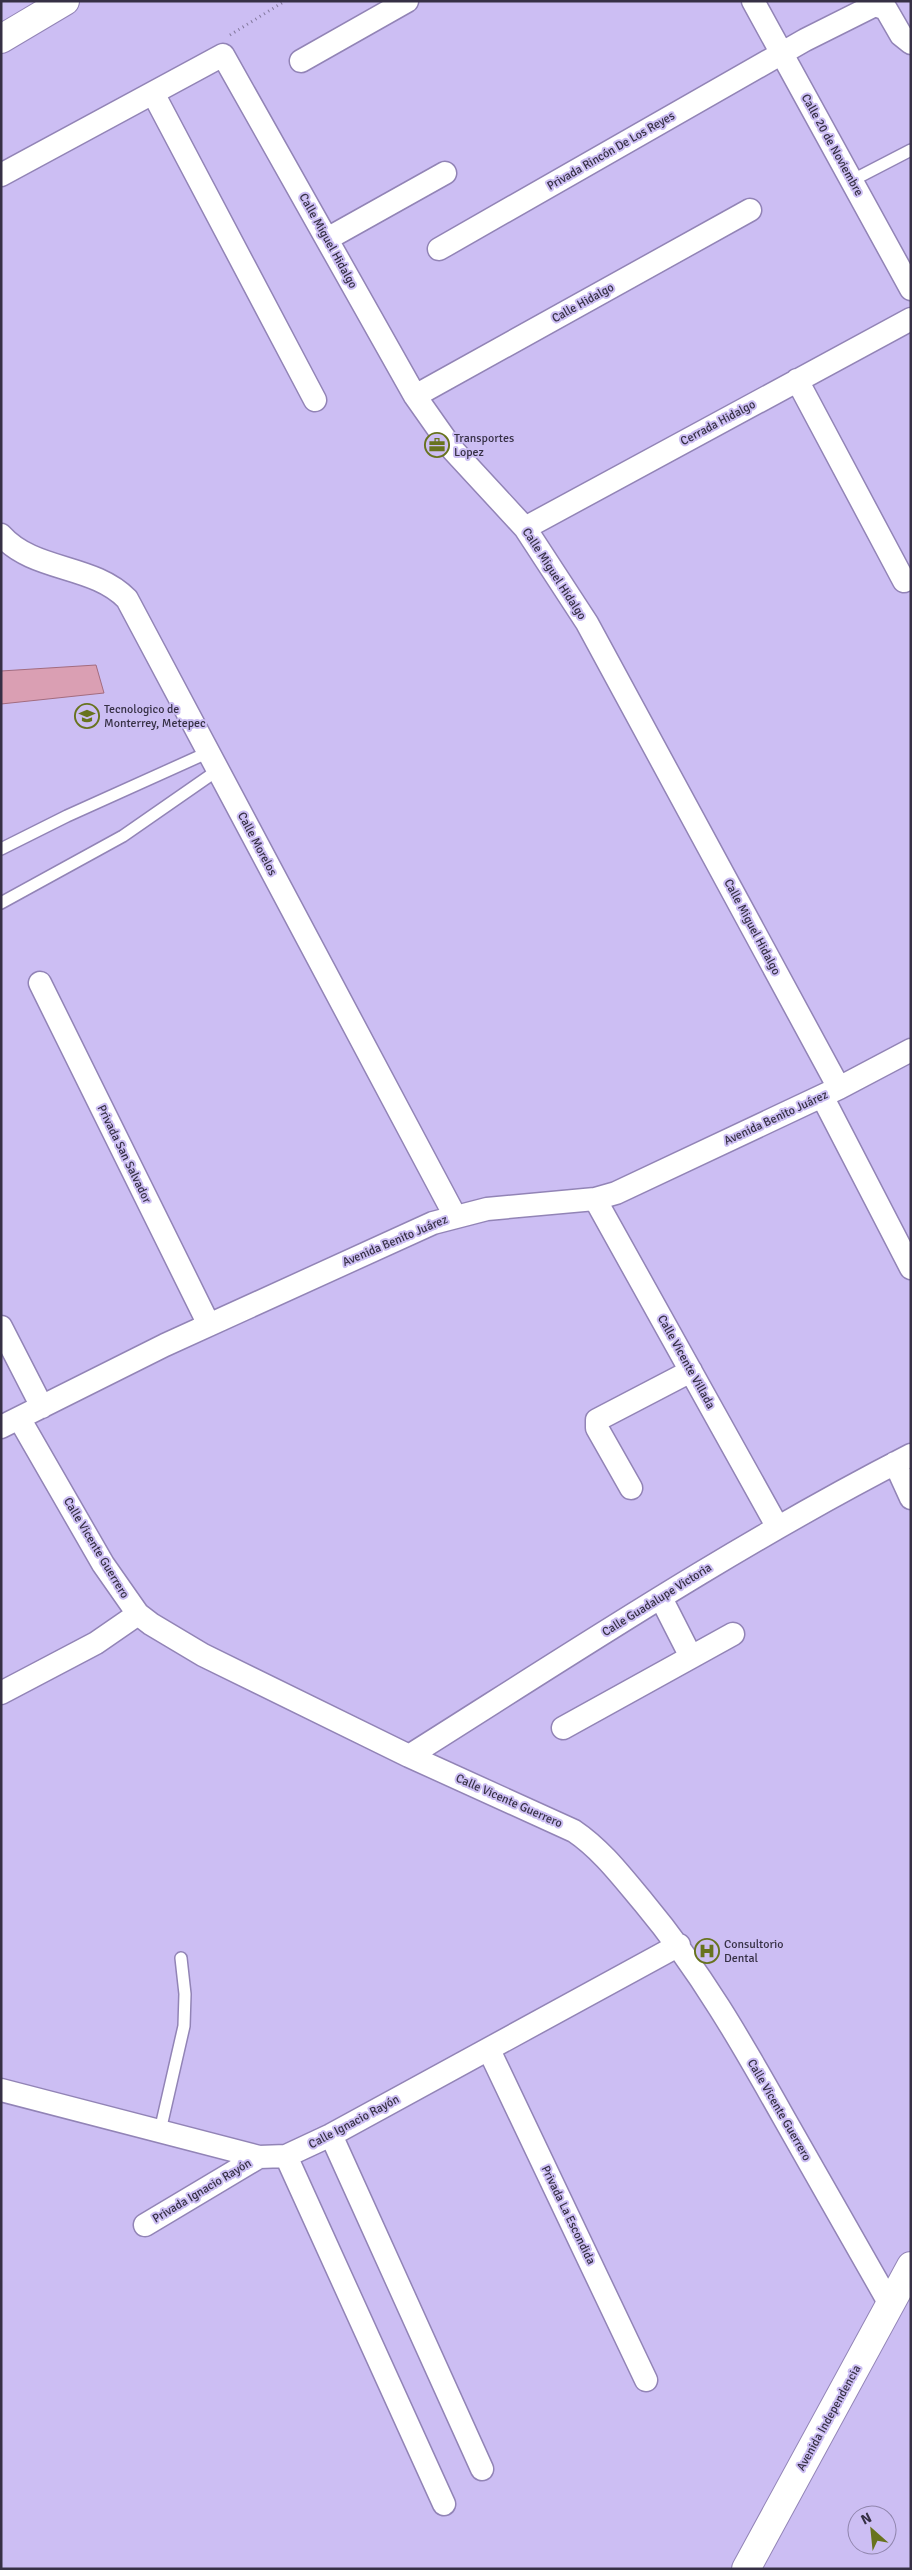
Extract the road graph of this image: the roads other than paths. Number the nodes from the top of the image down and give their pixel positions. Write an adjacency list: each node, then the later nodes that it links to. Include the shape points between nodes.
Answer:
1 (65, 1): 4 (street)
2 (407, 1): 7 (street)
3 (753, 1): 6 (street, Calle 20 de Noviembre)
4 (1, 39)
5 (911, 43): 6 (street, Privada Rincón De Los Reyes, via 901,35 884,7 875,5)
6 (782, 54): 12 (street, Calle 20 de Noviembre); 15 (street, Privada Rincón De Los Reyes)
7 (302, 61)
8 (153, 93): 11 (street); 14 (street, Calle Miguel Hidalgo, via 223,55); 20 (street)
9 (911, 150): 12 (lane)
10 (445, 173): 14 (street)
11 (1, 175)
12 (851, 180): 16 (street, Calle 20 de Noviembre)
13 (750, 210): 19 (street, Calle Hidalgo)
14 (327, 239): 19 (street, Calle Miguel Hidalgo)
15 (439, 248)
16 (911, 289)
17 (911, 319): 18 (street, Cerrada Hidalgo)
18 (797, 380): 21 (street, Cerrada Hidalgo); 23 (street)
19 (415, 396): 21 (street, Calle Miguel Hidalgo, via 453,450)
20 (314, 400)
21 (525, 528): 29 (street, Calle Miguel Hidalgo, via 587,623)
22 (1, 535): 24 (street, Calle Morelos, via 21,553 107,583 127,599)
23 (904, 581)
24 (213, 761): 25 (lane, via 66,816); 26 (lane, via 122,836); 31 (street, Calle Morelos)
25 (1, 849)
26 (1, 903)
27 (40, 983): 33 (street, Privada San Salvador)
28 (911, 1050): 29 (street, Avenida Benito Juárez)
29 (831, 1092): 30 (street, Avenida Benito Juárez, via 626,1189); 32 (street, Calle Miguel Hidalgo)
30 (595, 1199): 31 (street, Avenida Benito Juárez, via 487,1209); 35 (street, Calle Vicente Villada)
31 (455, 1216): 33 (street, Avenida Benito Juárez, via 408,1233)
32 (911, 1268)
33 (209, 1325): 36 (street, Avenida Benito Juárez)
34 (1, 1327): 36 (street)
35 (691, 1371): 39 (street, via 597,1420 597,1428); 41 (street, Calle Vicente Villada)
36 (42, 1407): 37 (street, Avenida Benito Juárez)
37 (10, 1422): 43 (street, Calle Vicente Guerrero)
38 (903, 1459): 40 (street); 41 (street, Calle Guadalupe Victoria)
39 (631, 1488)
40 (911, 1498)
41 (777, 1526): 42 (street, Calle Guadalupe Victoria)
42 (660, 1598): 45 (street); 48 (street, Calle Guadalupe Victoria)
43 (138, 1614): 46 (street, via 96,1643); 48 (street, Calle Vicente Guerrero, via 203,1655)
44 (734, 1634): 45 (street)
45 (691, 1657): 47 (street)
46 (1, 1693)
47 (563, 1728)
48 (409, 1756): 49 (street, Calle Vicente Guerrero, via 546,1817 589,1842)
49 (679, 1944): 51 (street, Calle Ignacio Rayón); 59 (street, Calle Vicente Guerrero, via 748,2054)
50 (181, 1958): 53 (lane, via 184,2026)
51 (488, 2050): 54 (street, Calle Ignacio Rayón); 60 (street, Privada La Escondida)
52 (1, 2090): 53 (street, Calle Ignacio Rayón)
53 (160, 2131): 56 (street, Calle Ignacio Rayón)
54 (331, 2135): 55 (street, Calle Ignacio Rayón); 61 (street)
55 (286, 2156): 56 (street, Calle Ignacio Rayón); 62 (street)
56 (259, 2157): 57 (street, Privada Ignacio Rayón)
57 (145, 2225)
58 (911, 2266): 59 (street, Avenida Independencia)
59 (891, 2306): 63 (street, Avenida Independencia)
60 (646, 2380)
61 (482, 2469)
62 (444, 2504)
63 (746, 2569)

